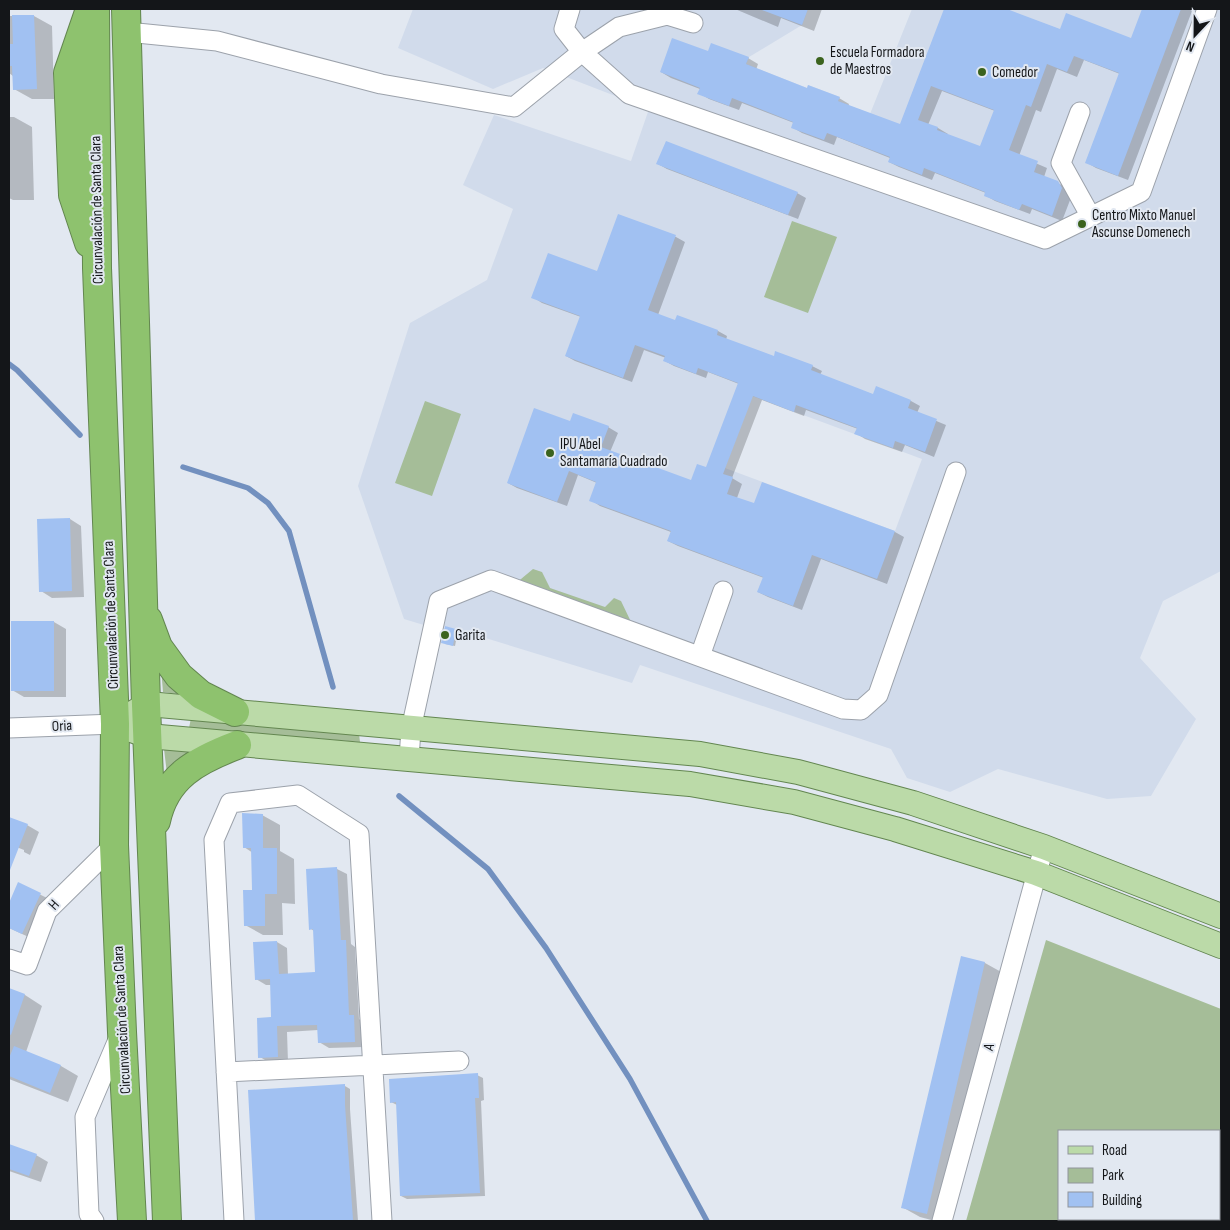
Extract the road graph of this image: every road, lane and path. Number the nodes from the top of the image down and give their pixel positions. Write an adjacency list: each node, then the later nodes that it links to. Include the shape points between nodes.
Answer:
1 (90, 9): 10 (highway, via 68,73 73,195)
2 (94, 9): 10 (highway, Circunvalación de Santa Clara)
3 (570, 9): 7 (street, via 564,29)
4 (1207, 9): 9 (street, via 1140,192)
5 (126, 20): 7 (street, via 381,84 514,106); 13 (highway)
6 (693, 23): 7 (street, via 666,15 619,27)
7 (582, 52): 9 (street, via 629,94 1044,240)
8 (1080, 112): 9 (street, via 1061,163)
9 (1091, 217)
10 (97, 268): 17 (highway, Circunvalación de Santa Clara)
11 (956, 472): 14 (street, via 878,695 860,710 843,709)
12 (723, 591): 14 (street)
13 (143, 607): 15 (highway); 16 (highway, via 158,647 179,676 201,695)
14 (700, 656): 19 (street, via 491,580 439,601)
15 (146, 705): 16 (main road); 17 (main road); 20 (highway)
16 (235, 712): 19 (main road)
17 (115, 724): 18 (street, Oria); 20 (main road); 24 (highway, Circunvalación de Santa Clara)
18 (9, 728)
19 (411, 729): 22 (street); 25 (main road, via 700,754 798,772 913,804)
20 (148, 736): 21 (main road); 23 (highway)
21 (237, 745): 22 (main road); 23 (highway, via 195,763 170,786 158,810)
22 (409, 759): 26 (main road, via 690,784 794,802 895,829)
23 (152, 842): 36 (highway)
24 (114, 845): 29 (street, H, via 47,911 27,965); 30 (highway, Circunvalación de Santa Clara)
25 (1044, 847): 26 (street, A); 27 (main road)
26 (1036, 873): 28 (main road); 39 (street, A)
27 (1221, 916)
28 (1221, 946)
29 (9, 959)
30 (122, 1032): 34 (street, via 85,1117 89,1214); 35 (highway, Circunvalación de Santa Clara)
31 (459, 1061): 32 (street)
32 (373, 1065): 33 (street); 33 (street, via 358,834 298,795 230,803 214,840); 38 (street)
33 (226, 1072): 37 (street)
34 (94, 1221)
35 (132, 1221)
36 (166, 1221)
37 (234, 1221)
38 (382, 1221)
39 (942, 1221)

